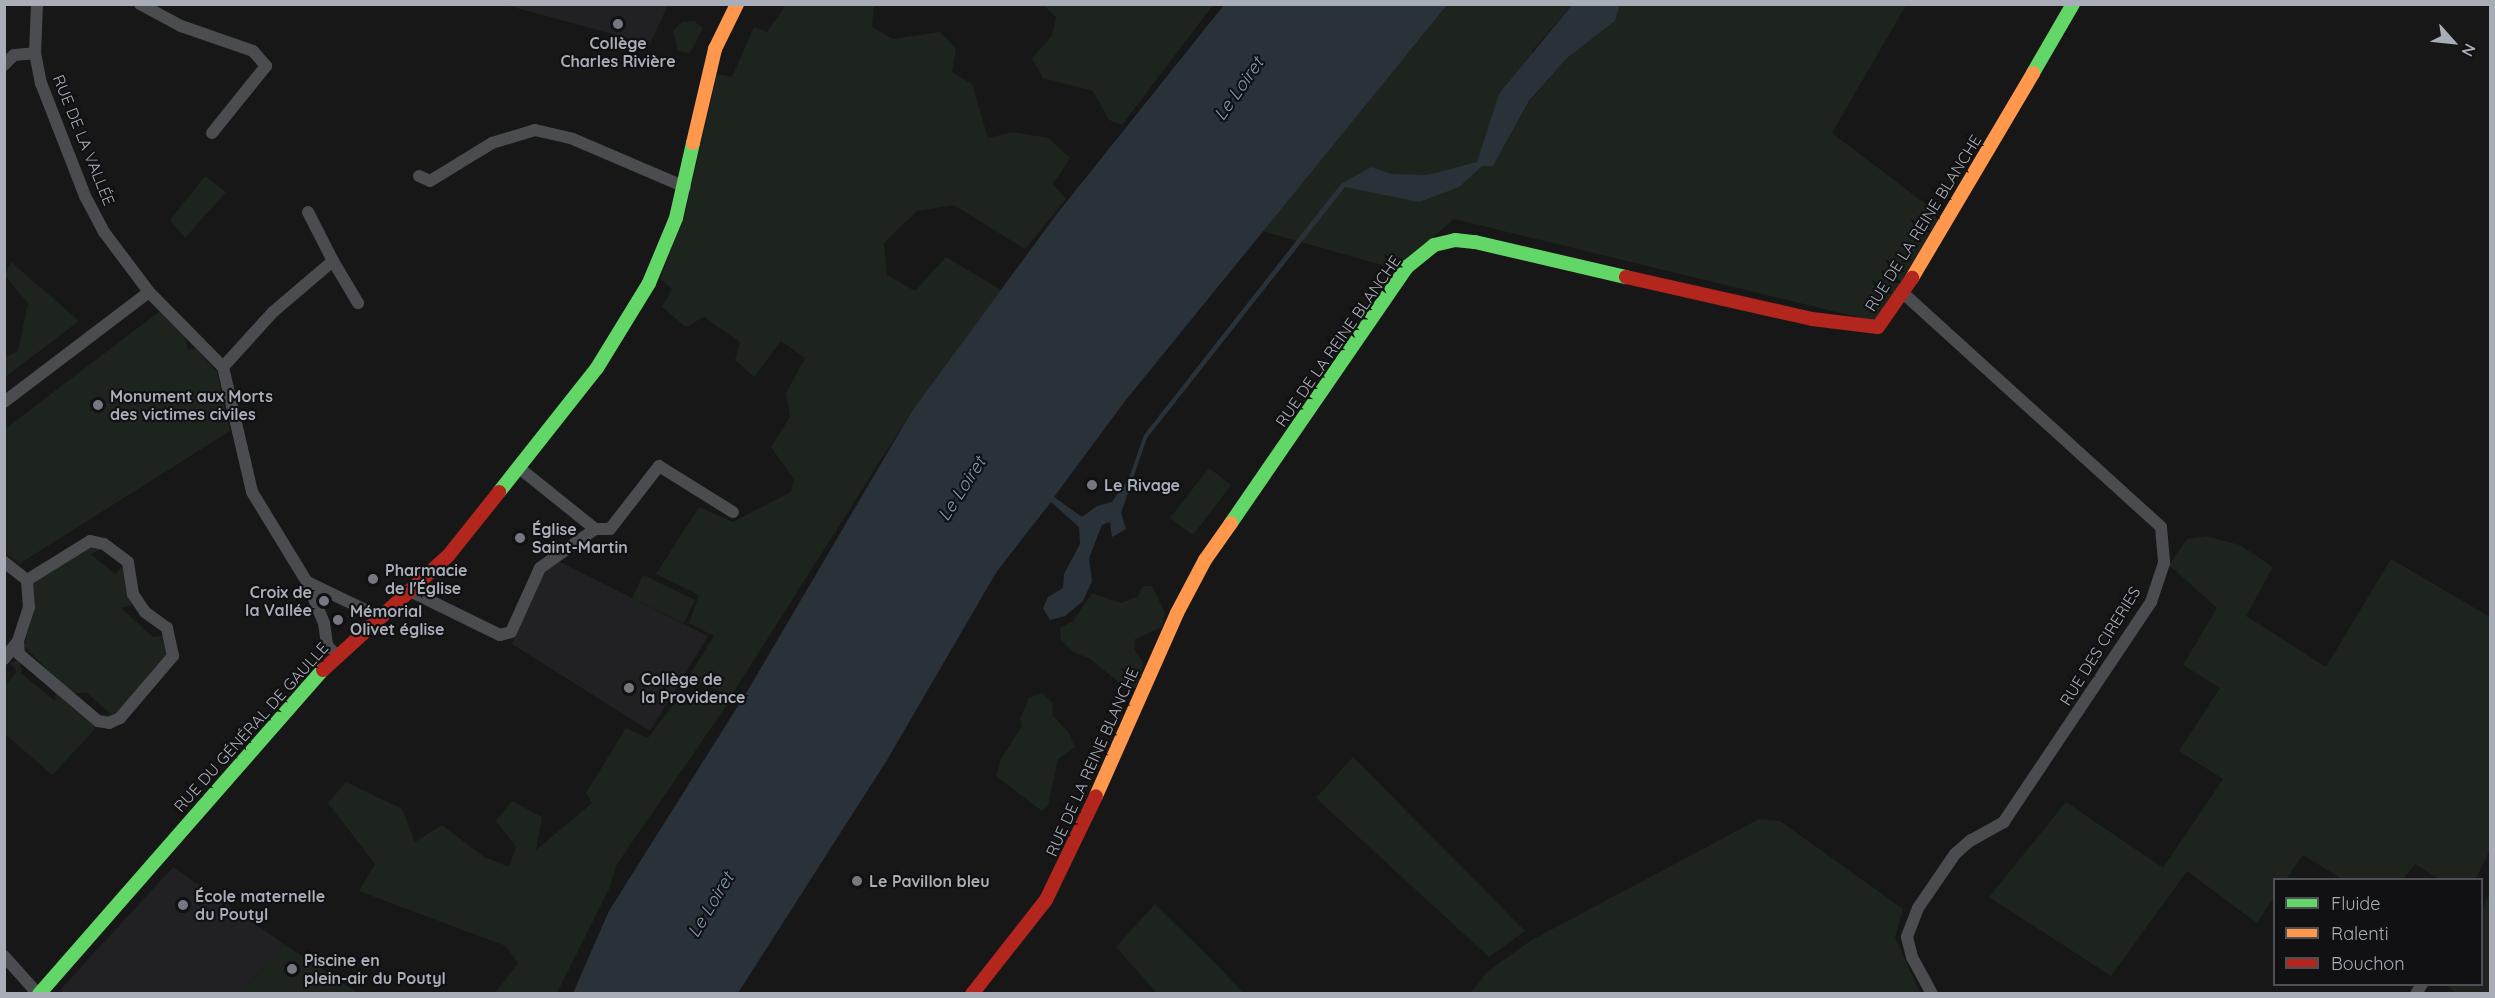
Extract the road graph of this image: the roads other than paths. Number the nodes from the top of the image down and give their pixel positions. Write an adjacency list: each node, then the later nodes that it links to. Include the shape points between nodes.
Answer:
1 (37, 4): 6 (street, RUE DE LA VALLÉE)
2 (140, 4): 9 (street, via 181,26 253,51 266,66)
3 (725, 4): 11 (street, RUE DU GÉNÉRAL DE GAULLE, via 705,44)
4 (737, 4): 11 (street, RUE DU GÉNÉRAL DE GAULLE, via 715,49)
5 (2073, 4): 15 (street, RUE DE LA REINE BLANCHE)
6 (35, 53): 7 (street); 14 (street, RUE DE LA VALLÉE, via 41,83 85,196 104,232)
7 (9, 54): 8 (street)
8 (4, 64)
9 (212, 133)
10 (419, 176): 11 (street, via 430,181 492,143 535,130 573,139)
11 (682, 187): 19 (street, RUE DU GÉNÉRAL DE GAULLE, via 649,283 597,368)
12 (308, 212): 13 (street)
13 (333, 261): 16 (street); 17 (street, via 273,312)
14 (149, 292): 17 (street, RUE DE LA VALLÉE); 18 (street)
15 (1903, 293): 32 (street, RUE DE LA REINE BLANCHE, via 1885,321 1869,328 1812,319 1475,242 1434,244 1407,267 1206,560 1177,613 1046,900); 33 (street, RUE DES CIRERIES, via 2161,527 2164,563 2151,602 2004,822 1955,854 1918,908 1907,937)
16 (358, 303)
17 (223, 367): 24 (street, via 252,492)
18 (4, 402)
19 (518, 468): 21 (street); 25 (street, RUE DU GÉNÉRAL DE GAULLE, via 448,556)
20 (733, 512): 21 (street, via 659,466 610,529)
21 (596, 529): 25 (street, via 540,568 511,632 500,635)
22 (4, 562): 23 (street)
23 (27, 580): 27 (street, via 29,607); 27 (street, via 90,541 104,544 128,562 133,594 145,612 167,628 173,657 120,718 98,722 19,654)
24 (307, 582): 26 (street); 28 (street, via 324,623 327,645)
25 (410, 591): 26 (street, RUE DU GÉNÉRAL DE GAULLE)
26 (378, 616): 28 (street, RUE DU GÉNÉRAL DE GAULLE)
27 (18, 641): 29 (street)
28 (337, 656): 31 (street, RUE DU GÉNÉRAL DE GAULLE)
29 (4, 659)
30 (4, 956): 31 (street)
31 (38, 993)
32 (972, 993)
33 (1932, 993)

